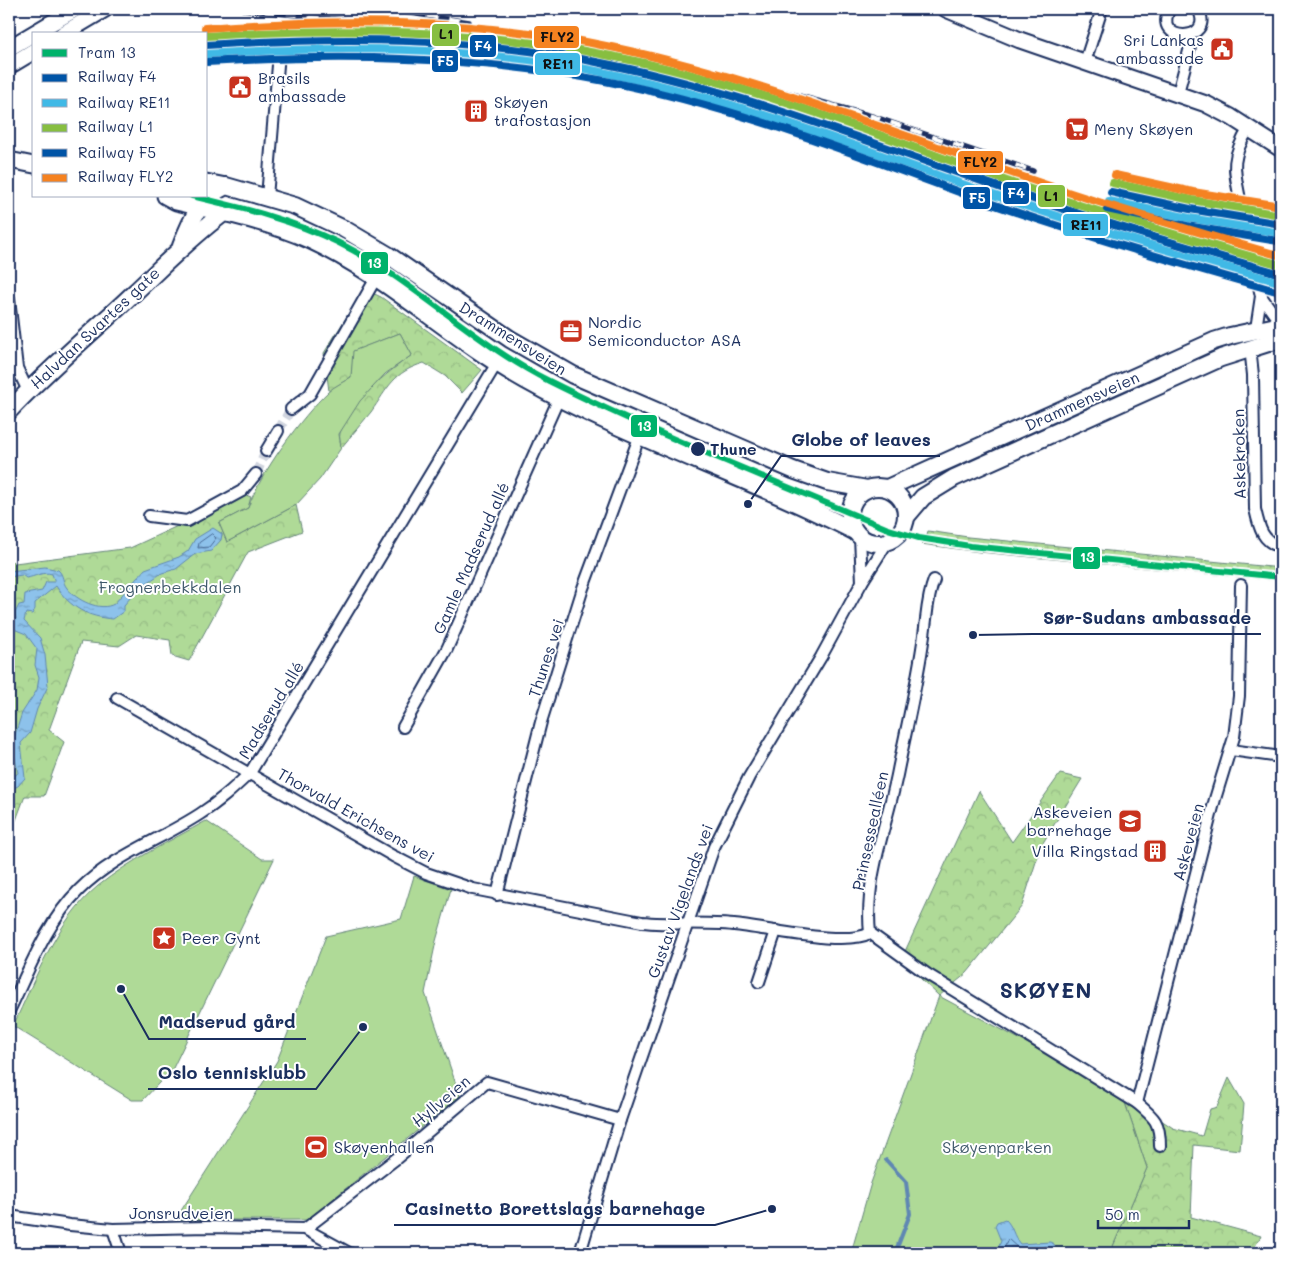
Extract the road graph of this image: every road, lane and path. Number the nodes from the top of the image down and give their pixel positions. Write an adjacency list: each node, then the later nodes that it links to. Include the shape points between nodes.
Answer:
1 (75, 9): 7 (street)
2 (106, 9): 8 (street)
3 (1102, 9): 14 (street)
4 (1170, 9): 10 (street, via 1166,15 1168,26 1176,35)
5 (1198, 9): 10 (street, via 1200,24)
6 (951, 10): 14 (street, via 1020,40)
7 (36, 32)
8 (67, 32)
9 (32, 34): 11 (street)
10 (1188, 36): 16 (street, via 1190,48)
11 (9, 48)
12 (32, 52): 15 (street)
13 (279, 53): 23 (street)
14 (1085, 62): 16 (street)
15 (9, 66)
16 (1178, 93): 17 (street, via 1206,104)
17 (1249, 128): 18 (street); 26 (street, via 1234,161)
18 (1281, 149)
19 (9, 160): 20 (street)
20 (32, 165)
21 (208, 182): 22 (street, Drammensveien)
22 (226, 186): 23 (main road, Drammensveien); 25 (main road)
23 (267, 197): 47 (main road, Drammensveien, via 301,209 359,238 510,339 573,375 793,470 827,482)
24 (169, 198): 25 (street, Drammensveien)
25 (198, 207): 27 (main road, Drammensveien); 28 (main road, Halvdan Svartes gate)
26 (1242, 209)
27 (225, 212): 28 (main road, Halvdan Svartes gate); 30 (main road, Drammensveien, via 311,240)
28 (182, 246): 38 (main road, Halvdan Svartes gate)
29 (1256, 274): 31 (street)
30 (376, 278): 37 (main road, Drammensveien); 40 (street, via 310,394)
31 (1261, 296): 33 (street); 34 (street)
32 (9, 298): 38 (street, via 17,368)
33 (1281, 324): 34 (main road, Drammensveien)
34 (1256, 329): 46 (main road, Drammensveien, via 1214,341)
35 (1281, 340): 36 (main road, Drammensveien)
36 (1250, 347): 49 (main road, Drammensveien, via 954,478 930,492); 52 (street, Askekroken, via 1255,509 1265,539)
37 (497, 363): 39 (main road, Drammensveien); 60 (street, Madserud allé)
38 (28, 391): 41 (main road, Halvdan Svartes gate)
39 (559, 398): 43 (main road, Drammensveien); 57 (street, Gamle Madserud allé, via 447,649)
40 (291, 409)
41 (9, 411)
42 (278, 431): 44 (street)
43 (640, 435): 50 (main road, Drammensveien, via 802,504); 61 (street, Thunes vei, via 584,588 541,722)
44 (266, 451)
45 (256, 474): 48 (street, via 242,491 187,521)
46 (887, 488): 47 (main road); 49 (main road, via 901,499)
47 (867, 489): 50 (main road, via 854,500 851,508 850,520)
48 (149, 516)
49 (906, 516): 51 (main road, via 900,533)
50 (857, 534): 51 (main road, via 871,543); 54 (street)
51 (888, 541): 54 (street, Gustav Vigelands vei)
52 (1281, 547)
53 (934, 580): 64 (street, Prinsessealléen, via 928,597 924,636 898,772 877,855 869,908)
54 (862, 582): 62 (street, Gustav Vigelands vei, via 730,814)
55 (1240, 584): 58 (street, Askeveien, via 1239,703)
56 (118, 698): 60 (street, Thorvald Erichsens vei)
57 (403, 727)
58 (1231, 750): 59 (street); 67 (street, Askeveien, via 1213,807)
59 (1281, 757)
60 (250, 773): 61 (street, Thorvald Erichsens vei, via 426,873); 66 (street, Madserud allé, via 224,798 116,860 78,891 44,938)
61 (497, 895): 62 (street, Thorvald Erichsens vei, via 642,922)
62 (685, 925): 63 (street, Thorvald Erichsens vei, via 734,925); 68 (street, Gustav Vigelands vei)
63 (776, 931): 64 (street, Thorvald Erichsens vei, via 851,939); 65 (street)
64 (870, 934): 67 (street, via 927,974)
65 (759, 982)
66 (9, 1012)
67 (1137, 1103): 69 (street, via 1152,1115 1160,1127)
68 (620, 1120): 72 (street, Hyllveien, via 487,1082 397,1158); 75 (street, Gustav Vigelands vei)
69 (1160, 1146)
70 (9, 1216): 71 (street, Jonsrudveien)
71 (113, 1229): 72 (street, Jonsrudveien); 73 (street)
72 (305, 1229): 74 (street, Jonsrudveien)
73 (121, 1253)
74 (349, 1253)
75 (580, 1253)

